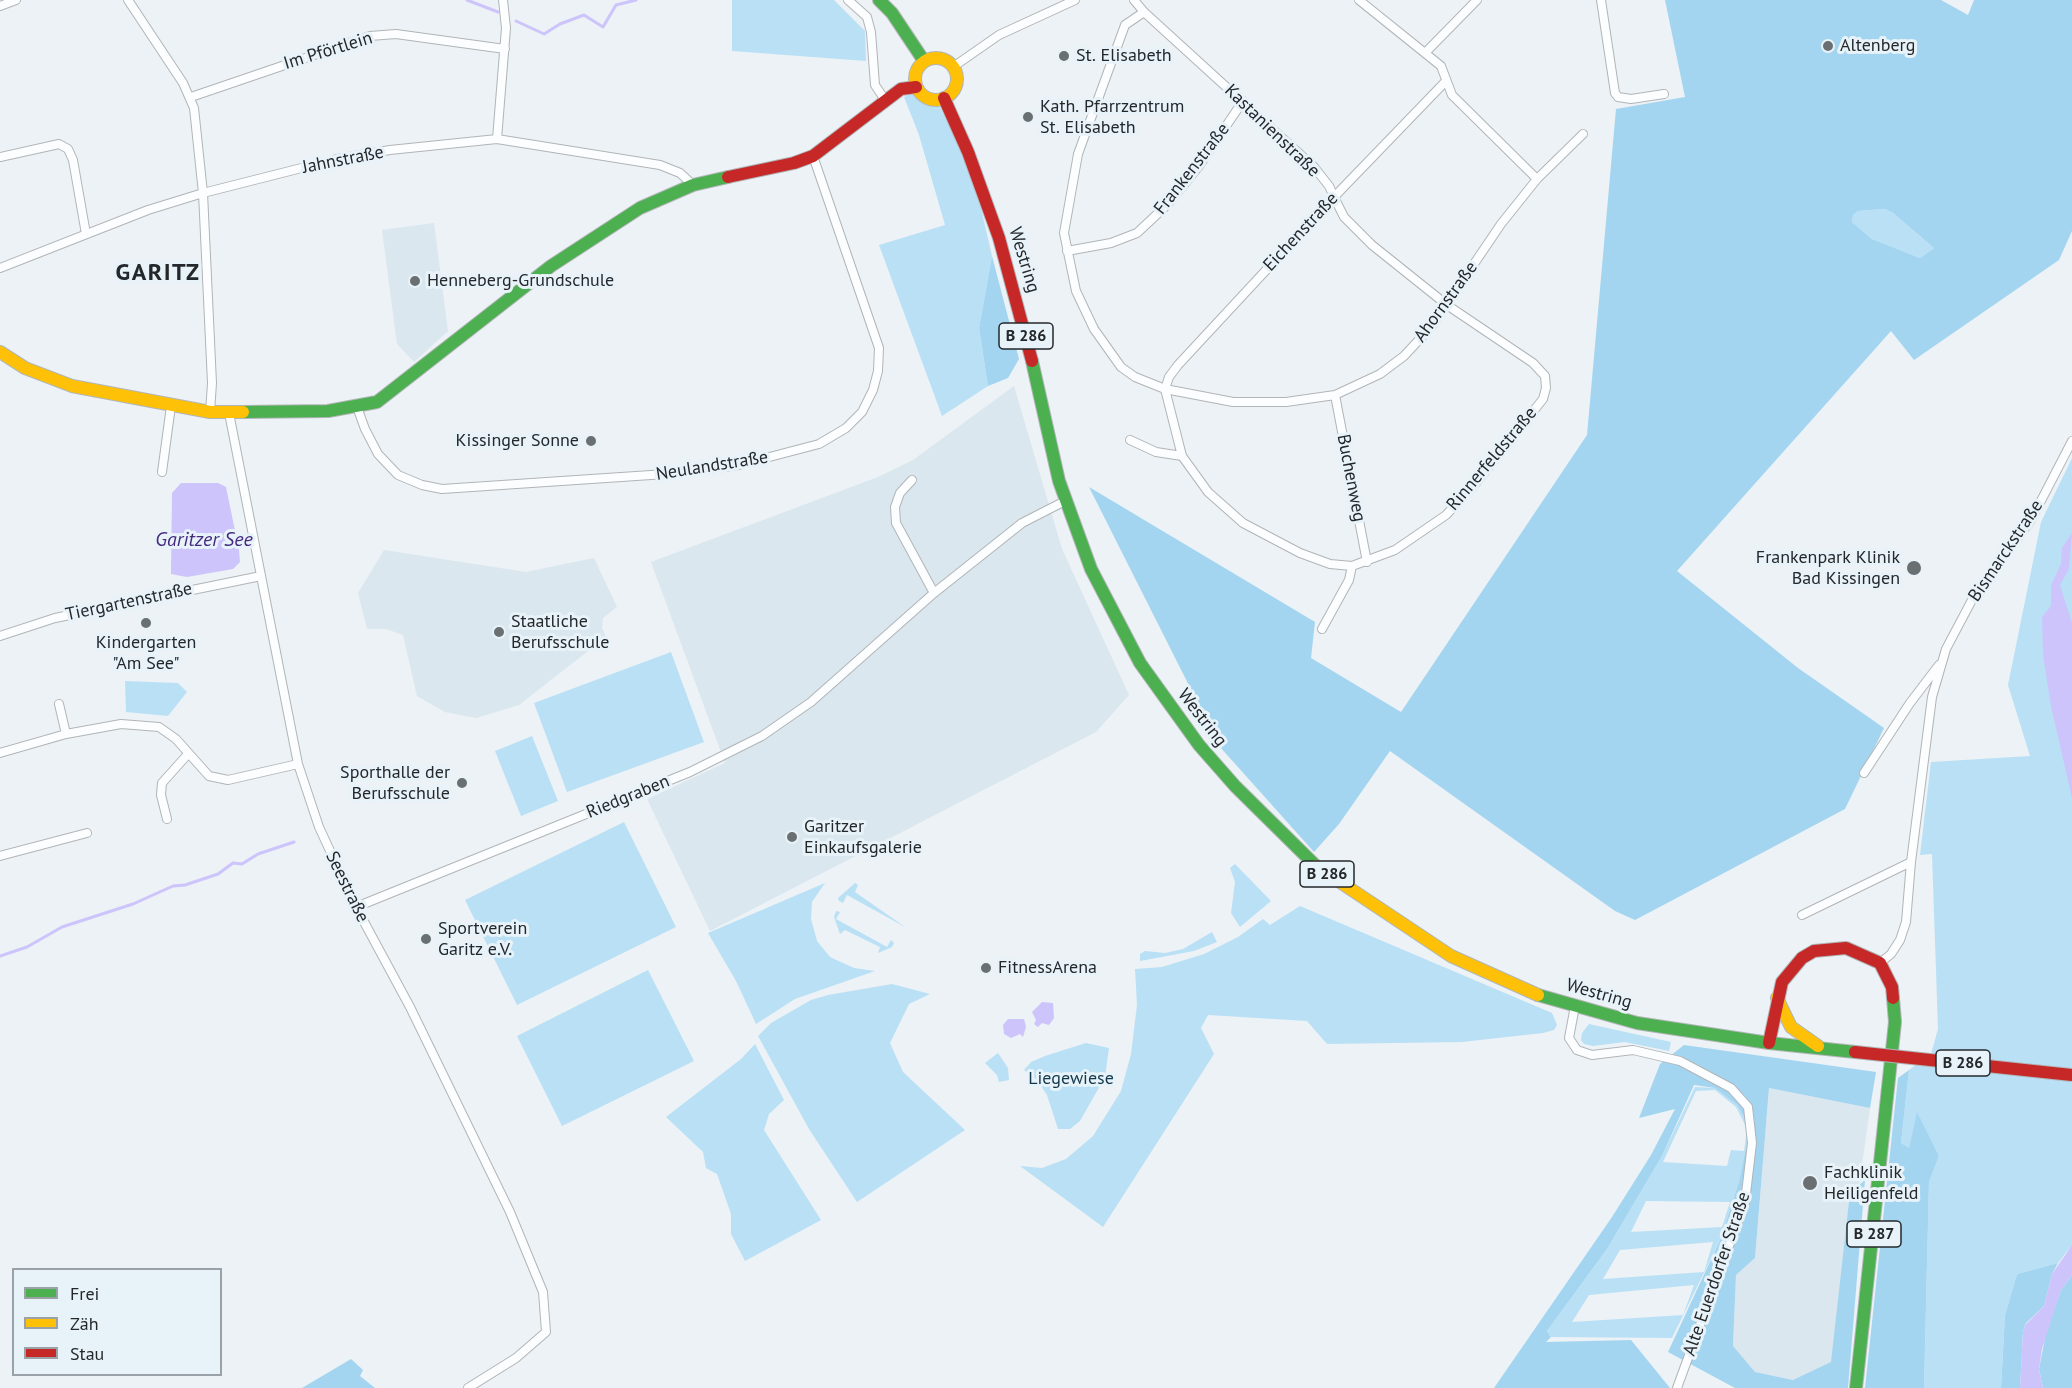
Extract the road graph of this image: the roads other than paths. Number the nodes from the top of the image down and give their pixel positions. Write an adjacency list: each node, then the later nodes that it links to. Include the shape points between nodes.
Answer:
1 (16, 0): 11 (street)
2 (128, 0): 20 (street)
3 (848, 0): 22 (street, via 867,17 874,86)
4 (879, 0): 15 (main road)
5 (1075, 0): 16 (street, via 999,35)
6 (1134, 0): 12 (street, Kastanienstraße)
7 (1359, 0): 14 (street)
8 (1477, 0): 14 (street)
9 (1601, 0): 19 (street, via 1615,93 1625,99)
10 (503, 2): 13 (street)
11 (0, 6)
12 (1143, 12): 23 (street, Kastanienstraße); 33 (street, Ahornstraße, via 1125,26 1078,154 1064,218)
13 (505, 49): 20 (street, Im Pförtlein, via 396,34 370,36); 25 (street)
14 (1426, 52): 17 (street, via 1441,66)
15 (924, 61): 16 (main road, via 945,59); 18 (main road, via 916,71)
16 (953, 67): 21 (main road, via 957,82 954,91)
17 (1446, 81): 28 (street, via 1452,95); 31 (street, Eichenstraße)
18 (916, 87): 21 (main road, via 928,99); 22 (main road, via 901,89)
19 (1664, 94)
20 (191, 97): 30 (street)
21 (944, 98): 49 (main road, Westring / B 286, via 969,152 999,238 1023,320)
22 (885, 100): 26 (main road)
23 (1243, 101): 31 (street, Kastanienstraße, via 1314,168); 33 (street, Frankenstraße, via 1168,204 1137,233 1111,243)
24 (1583, 134): 28 (street, Ahornstraße)
25 (496, 139): 29 (street, Jahnstraße, via 660,165 680,173); 30 (street, Jahnstraße, via 336,159)
26 (813, 156): 29 (main road); 41 (street, Neulandstraße, via 879,348 873,390 862,412 846,428 819,444 739,465 677,473 442,489 422,486 398,475 378,454)
27 (0, 157): 32 (street, via 59,144 68,149 74,160)
28 (1537, 179): 35 (street, Ahornstraße, via 1501,224)
29 (693, 185): 41 (main road, via 640,208 550,267 377,402)
30 (203, 193): 32 (street, Jahnstraße); 42 (street)
31 (1334, 197): 35 (street, Kastanienstraße, via 1344,217 1358,232); 38 (street, Eichenstraße, via 1178,365)
32 (86, 234): 34 (street, Jahnstraße)
33 (1066, 251): 38 (street, Ahornstraße, via 1076,291 1095,329 1121,367 1135,378)
34 (0, 268)
35 (1447, 306): 37 (street, Kastanienstraße, via 1533,363); 39 (street, Ahornstraße, via 1404,356 1380,374)
36 (0, 352): 40 (main road, via 25,368 61,382)
37 (1545, 376): 50 (street, Rinnerfeldstraße, via 1543,399 1446,515 1395,550)
38 (1165, 390): 39 (street, Ahornstraße, via 1233,402 1286,402); 46 (street, Rinnerfeldstraße)
39 (1335, 394): 50 (street, Buchenweg)
40 (171, 406): 42 (main road); 47 (street)
41 (357, 407): 43 (main road)
42 (210, 412): 43 (main road)
43 (229, 413): 52 (street, Seestraße)
44 (1130, 440): 46 (street, via 1156,452)
45 (2072, 441): 56 (street, Bismarckstraße, via 2031,520 1973,598)
46 (1182, 456): 51 (street, Rinnerfeldstraße, via 1208,492 1243,523 1300,553 1330,564)
47 (162, 472)
48 (912, 480): 53 (street, via 900,492 895,507 896,523)
49 (1065, 501): 53 (street, Riedgraben, via 1033,516); 71 (main road, Westring / B 286, via 1091,569 1140,663 1199,745 1235,786 1319,868 1415,934 1450,956 1498,978)
50 (1367, 562): 51 (street, Rinnerfeldstraße)
51 (1352, 566): 54 (street, via 1349,580)
52 (261, 576): 55 (street, Tiergartenstraße, via 55,618); 61 (street, Seestraße)
53 (934, 593): 67 (street, Riedgraben, via 811,702 748,744 690,772)
54 (1322, 628)
55 (0, 636)
56 (1941, 662): 62 (street, Bismarckstraße); 66 (street, Bismarckstraße, via 1932,697)
57 (59, 704): 58 (street)
58 (66, 734): 59 (street); 60 (street, via 121,724 159,728 176,739)
59 (0, 753)
60 (188, 754): 61 (street, via 208,776 228,780); 63 (street, via 162,783)
61 (298, 764): 67 (street, Seestraße, via 319,827)
62 (1864, 773)
63 (167, 819)
64 (87, 833): 65 (street)
65 (0, 856)
66 (1911, 862): 68 (street); 69 (street, Bismarckstraße, via 1905,930 1891,954)
67 (356, 907): 75 (street, Seestraße, via 410,1007 510,1212 543,1292 546,1332 516,1358)
68 (1802, 915)
69 (1880, 963): 70 (main road, via 1846,948 1814,951 1788,972); 77 (main road, B 287, via 1892,987 1895,1022)
70 (1777, 998): 72 (main road); 73 (main road, via 1791,1027)
71 (1575, 1006): 72 (main road, Westring / B 286, via 1637,1023); 76 (street, Alte Euerdorfer Straße, via 1569,1038 1583,1054 1633,1050 1680,1061 1731,1088 1748,1107 1752,1143 1745,1202)
72 (1769, 1043): 73 (main road, B 286)
73 (1821, 1048): 74 (main road, B 286, bridge)
74 (2072, 1075)
75 (468, 1388)
76 (1677, 1388)
77 (1856, 1388)

